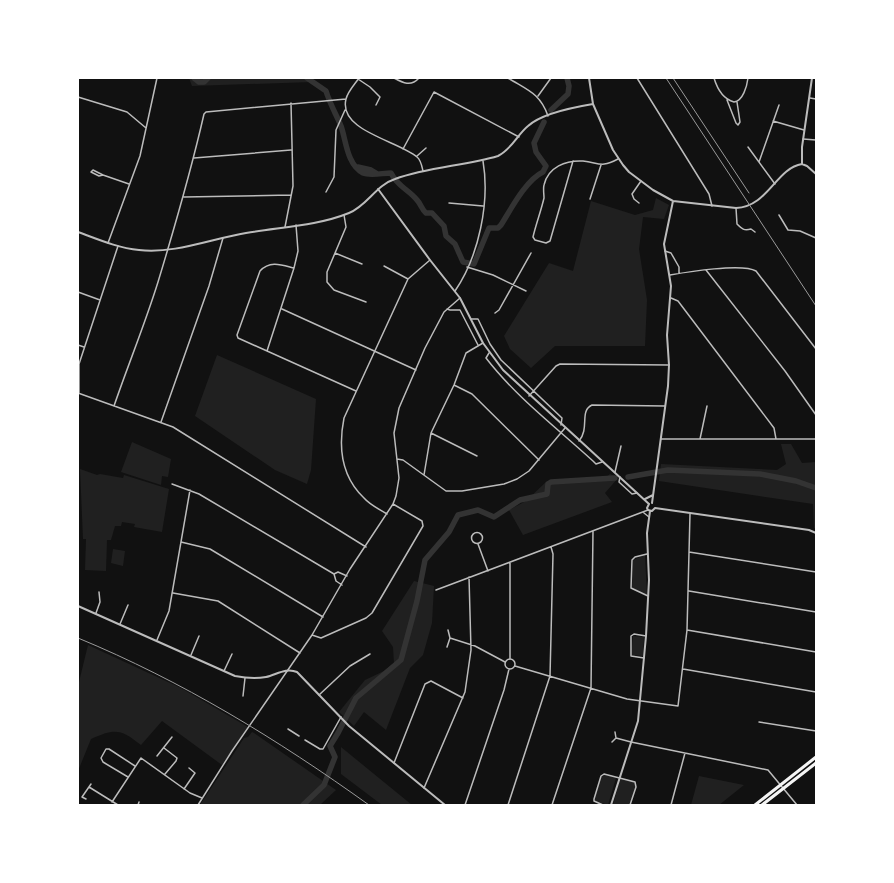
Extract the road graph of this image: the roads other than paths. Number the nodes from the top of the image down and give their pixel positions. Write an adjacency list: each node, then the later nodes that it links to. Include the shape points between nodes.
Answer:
1 (157, 78): 26 (street)
2 (394, 78): 3 (street, via 411,84)
3 (419, 78)
4 (508, 78): 12 (street)
5 (551, 78): 12 (street)
6 (589, 78): 20 (street)
7 (637, 78): 58 (street, via 709,194)
8 (714, 78): 15 (street)
9 (748, 78): 18 (street, via 747,85)
10 (812, 78): 16 (street)
11 (359, 79): 14 (street); 21 (street, via 380,98)
12 (538, 96): 24 (street)
13 (78, 97): 26 (street, via 127,112)
14 (346, 98): 19 (street); 23 (street)
15 (726, 98): 18 (street); 18 (street, via 738,125 740,122)
16 (810, 98): 17 (street); 27 (street)
17 (816, 99)
18 (737, 102)
19 (291, 103): 34 (street); 36 (street, via 206,112)
20 (593, 104): 24 (street); 37 (street)
21 (376, 105)
22 (779, 105): 25 (street)
23 (345, 109): 33 (street, via 352,122); 50 (street, via 336,130 334,177)
24 (548, 116): 28 (street, via 528,126)
25 (773, 121): 27 (street); 40 (street)
26 (146, 128): 47 (street)
27 (804, 131): 29 (street)
28 (519, 137): 33 (street, via 434,92); 38 (street, via 505,152)
29 (804, 139): 30 (street); 41 (street)
30 (816, 140)
31 (748, 147): 40 (street)
32 (426, 148): 35 (street)
33 (403, 149): 35 (street)
34 (292, 150): 36 (street); 51 (street)
35 (416, 156): 43 (street)
36 (194, 158): 52 (street)
37 (618, 159): 42 (street, via 608,165); 46 (street)
38 (482, 160): 43 (street); 57 (street, via 485,176)
39 (573, 161): 39 (street, via 550,241 546,243 535,240 533,237 546,180 564,162); 42 (street)
40 (759, 162): 48 (street)
41 (802, 164): 44 (street); 48 (street, via 794,166)
42 (601, 165): 53 (street)
43 (423, 171): 49 (street, via 396,178)
44 (816, 174)
45 (103, 175): 45 (street, via 99,176 91,172 93,170); 47 (street)
46 (641, 181): 54 (street); 56 (street, via 632,194)
47 (130, 184): 68 (street)
48 (775, 184): 59 (street, via 758,200 745,207)
49 (378, 189): 60 (street, via 357,209); 74 (street)
50 (326, 192)
51 (291, 195): 52 (street); 63 (street)
52 (184, 197): 70 (street)
53 (590, 199)
54 (673, 201): 58 (street); 71 (street, via 665,236)
55 (449, 202): 57 (street)
56 (639, 203)
57 (482, 206): 77 (street, via 478,240)
58 (712, 206): 59 (street)
59 (736, 208): 65 (street, via 737,224 742,230 751,229)
60 (344, 215): 62 (street); 72 (street, via 346,227)
61 (779, 215): 67 (street, via 788,230 800,231)
62 (296, 225): 63 (street); 78 (street, via 298,251)
63 (285, 227): 66 (street)
64 (78, 232): 68 (street)
65 (755, 232)
66 (223, 238): 70 (street); 115 (street, via 209,286)
67 (816, 238)
68 (108, 243): 69 (street)
69 (118, 246): 70 (street, via 139,250); 89 (street)
70 (166, 250): 111 (street, via 158,282)
71 (665, 251): 80 (street, via 671,253); 81 (street)
72 (335, 253): 75 (street); 90 (street, via 327,272 328,282 334,290)
73 (531, 253): 83 (street)
74 (430, 260): 82 (street); 84 (street)
75 (362, 264)
76 (384, 266): 82 (street)
77 (468, 266): 83 (street); 84 (street)
78 (294, 268): 91 (street); 100 (street, via 273,263 260,271 237,335 238,338)
79 (706, 270): 80 (street); 99 (street, via 738,267 756,271); 114 (street)
80 (680, 273): 81 (street)
81 (670, 275): 88 (street)
82 (408, 278): 101 (street)
83 (512, 285): 85 (street); 93 (street)
84 (455, 291): 87 (street)
85 (526, 291)
86 (78, 292): 89 (street)
87 (460, 298): 92 (street); 94 (street)
88 (671, 298): 103 (street); 122 (street, via 678,301 774,428)
89 (100, 300): 98 (street)
90 (366, 302)
91 (282, 309): 100 (street); 101 (street)
92 (447, 309): 97 (street, via 460,310); 105 (street)
93 (495, 313)
94 (471, 319): 95 (street); 108 (street, via 478,319 501,360)
95 (483, 343): 97 (street); 102 (street)
96 (78, 345): 98 (street)
97 (478, 346): 106 (street, via 466,354)
98 (84, 347): 104 (street)
99 (816, 349)
100 (267, 351): 107 (street)
101 (374, 351): 105 (street); 107 (street)
102 (489, 352): 110 (street, via 502,370); 119 (street, via 486,358 497,372)
103 (669, 365): 108 (street, via 560,364); 112 (street)
104 (78, 367): 109 (street)
105 (416, 370): 127 (street, via 395,422)
106 (454, 385): 118 (street); 128 (street, via 472,394)
107 (356, 391): 143 (street, via 344,418 340,437 341,458 346,472 364,498)
108 (533, 392): 110 (street); 116 (street, via 562,418)
109 (78, 393): 111 (street)
110 (530, 396): 116 (street)
111 (114, 406): 115 (street)
112 (665, 406): 120 (street); 124 (street, via 592,405 585,411 585,434)
113 (707, 406): 121 (street)
114 (816, 415)
115 (161, 422): 150 (street)
116 (561, 425): 117 (street)
117 (565, 428): 119 (street); 124 (street)
118 (431, 433): 126 (street); 131 (street)
119 (562, 433): 128 (street); 129 (street, via 596,464)
120 (661, 439): 121 (street); 136 (street)
121 (700, 439): 122 (street)
122 (776, 439): 123 (street)
123 (816, 439)
124 (579, 441): 129 (street)
125 (621, 446): 130 (street)
126 (477, 456)
127 (397, 459): 131 (street, via 403,460); 138 (street, via 399,486)
128 (539, 460): 131 (street, via 529,471 504,484 462,491 446,491)
129 (602, 462): 130 (street)
130 (615, 472): 132 (street)
131 (424, 475)
132 (620, 477): 135 (street); 135 (street, via 619,482 632,494)
133 (172, 484): 134 (street)
134 (190, 490): 148 (street); 157 (street)
135 (638, 493): 137 (street)
136 (653, 495): 137 (street); 139 (street)
137 (645, 499): 139 (street)
138 (393, 504): 143 (street); 174 (street, via 422,522 424,526 372,613 321,638)
139 (650, 504): 140 (street); 141 (street, via 647,508)
140 (655, 508): 141 (street); 144 (street)
141 (649, 511): 142 (street); 145 (street)
142 (644, 513): 145 (street); 146 (street)
143 (387, 514): 150 (street)
144 (690, 514): 147 (street); 152 (street)
145 (649, 517): 153 (street)
146 (593, 531): 151 (street); 196 (street)
147 (816, 533)
148 (181, 542): 164 (street); 170 (street, via 210,549)
149 (478, 544): 149 (street, via 472,540 472,535 476,533 482,537); 155 (street)
150 (366, 547): 158 (street)
151 (551, 547): 154 (street); 194 (street, via 553,554)
152 (689, 552): 156 (street); 163 (street)
153 (647, 554): 165 (street); 165 (street, via 632,560 631,588)
154 (509, 562): 155 (street); 187 (street)
155 (488, 570): 159 (street)
156 (816, 572)
157 (334, 574): 158 (street, via 338,572); 160 (street, via 336,581)
158 (347, 576): 160 (street)
159 (469, 577): 161 (street); 179 (street)
160 (342, 585): 170 (street)
161 (436, 590)
162 (99, 592): 169 (street, via 100,602)
163 (689, 592): 168 (street); 173 (street)
164 (173, 593): 178 (street, via 169,611); 182 (street, via 218,601)
165 (648, 597): 176 (street)
166 (128, 605): 171 (street)
167 (78, 606): 169 (street)
168 (816, 612)
169 (96, 614): 171 (street)
170 (324, 617): 174 (street)
171 (120, 624): 178 (street)
172 (448, 630): 177 (street)
173 (687, 630): 181 (street); 191 (street)
174 (312, 635): 182 (street)
175 (199, 636): 185 (street)
176 (646, 636): 186 (street); 186 (street, via 631,636 631,656)
177 (450, 638): 179 (street); 180 (street)
178 (157, 640): 185 (street)
179 (472, 645): 188 (street); 200 (street)
180 (447, 647)
181 (816, 652)
182 (300, 653): 192 (street)
183 (232, 654): 193 (street)
184 (370, 654): 198 (street, via 350,666)
185 (191, 655): 193 (street)
186 (645, 658): 201 (street)
187 (510, 659): 188 (street); 189 (street, via 514,661)
188 (505, 662): 190 (street, via 505,667)
189 (515, 666): 190 (street); 194 (street)
190 (509, 669): 238 (street)
191 (683, 669): 197 (street); 201 (street, via 678,706)
192 (288, 670): 195 (street, via 265,677); 198 (street, via 297,672); 230 (street)
193 (223, 672): 195 (street)
194 (550, 676): 196 (street); 239 (street)
195 (245, 678): 199 (street)
196 (591, 688): 201 (street, via 627,699); 240 (street)
197 (816, 692)
198 (319, 694): 202 (street)
199 (243, 696)
200 (464, 699): 217 (street, via 431,681 425,684); 227 (street)
201 (640, 700): 212 (street, via 638,721)
202 (341, 717): 210 (street, via 322,749); 217 (street)
203 (759, 722): 205 (street)
204 (288, 729): 207 (street)
205 (816, 731)
206 (615, 732): 209 (street)
207 (299, 736)
208 (172, 737): 213 (street)
209 (616, 738): 211 (street); 212 (street)
210 (305, 740)
211 (612, 742)
212 (631, 742): 214 (street); 223 (street)
213 (164, 748): 215 (street); 221 (street, via 177,758)
214 (685, 753): 225 (street, via 768,770); 244 (street)
215 (157, 756)
216 (816, 757): 225 (main road)
217 (394, 763): 227 (street)
218 (816, 763): 229 (main road)
219 (135, 766): 221 (street, via 139,759 143,758); 222 (street); 222 (street, via 106,749 101,758 103,762)
220 (189, 768): 228 (street, via 195,773)
221 (165, 774): 228 (street)
222 (128, 777): 232 (street)
223 (619, 778): 241 (street, via 604,774 600,776 594,802); 242 (street); 243 (street, via 636,784)
224 (91, 784): 226 (street)
225 (780, 785): 229 (street); 245 (main road)
226 (89, 787): 231 (street, via 82,797); 232 (street)
227 (424, 788): 237 (street)
228 (184, 789): 230 (street)
229 (783, 789): 246 (main road); 247 (street)
230 (202, 798): 236 (street)
231 (86, 799)
232 (112, 802): 234 (street)
233 (139, 802): 235 (street)
234 (118, 805)
235 (138, 805)
236 (198, 805)
237 (445, 805)
238 (465, 805)
239 (508, 805)
240 (552, 805)
241 (603, 805)
242 (611, 805)
243 (630, 805)
244 (671, 805)
245 (755, 805)
246 (762, 805)
247 (797, 805)

